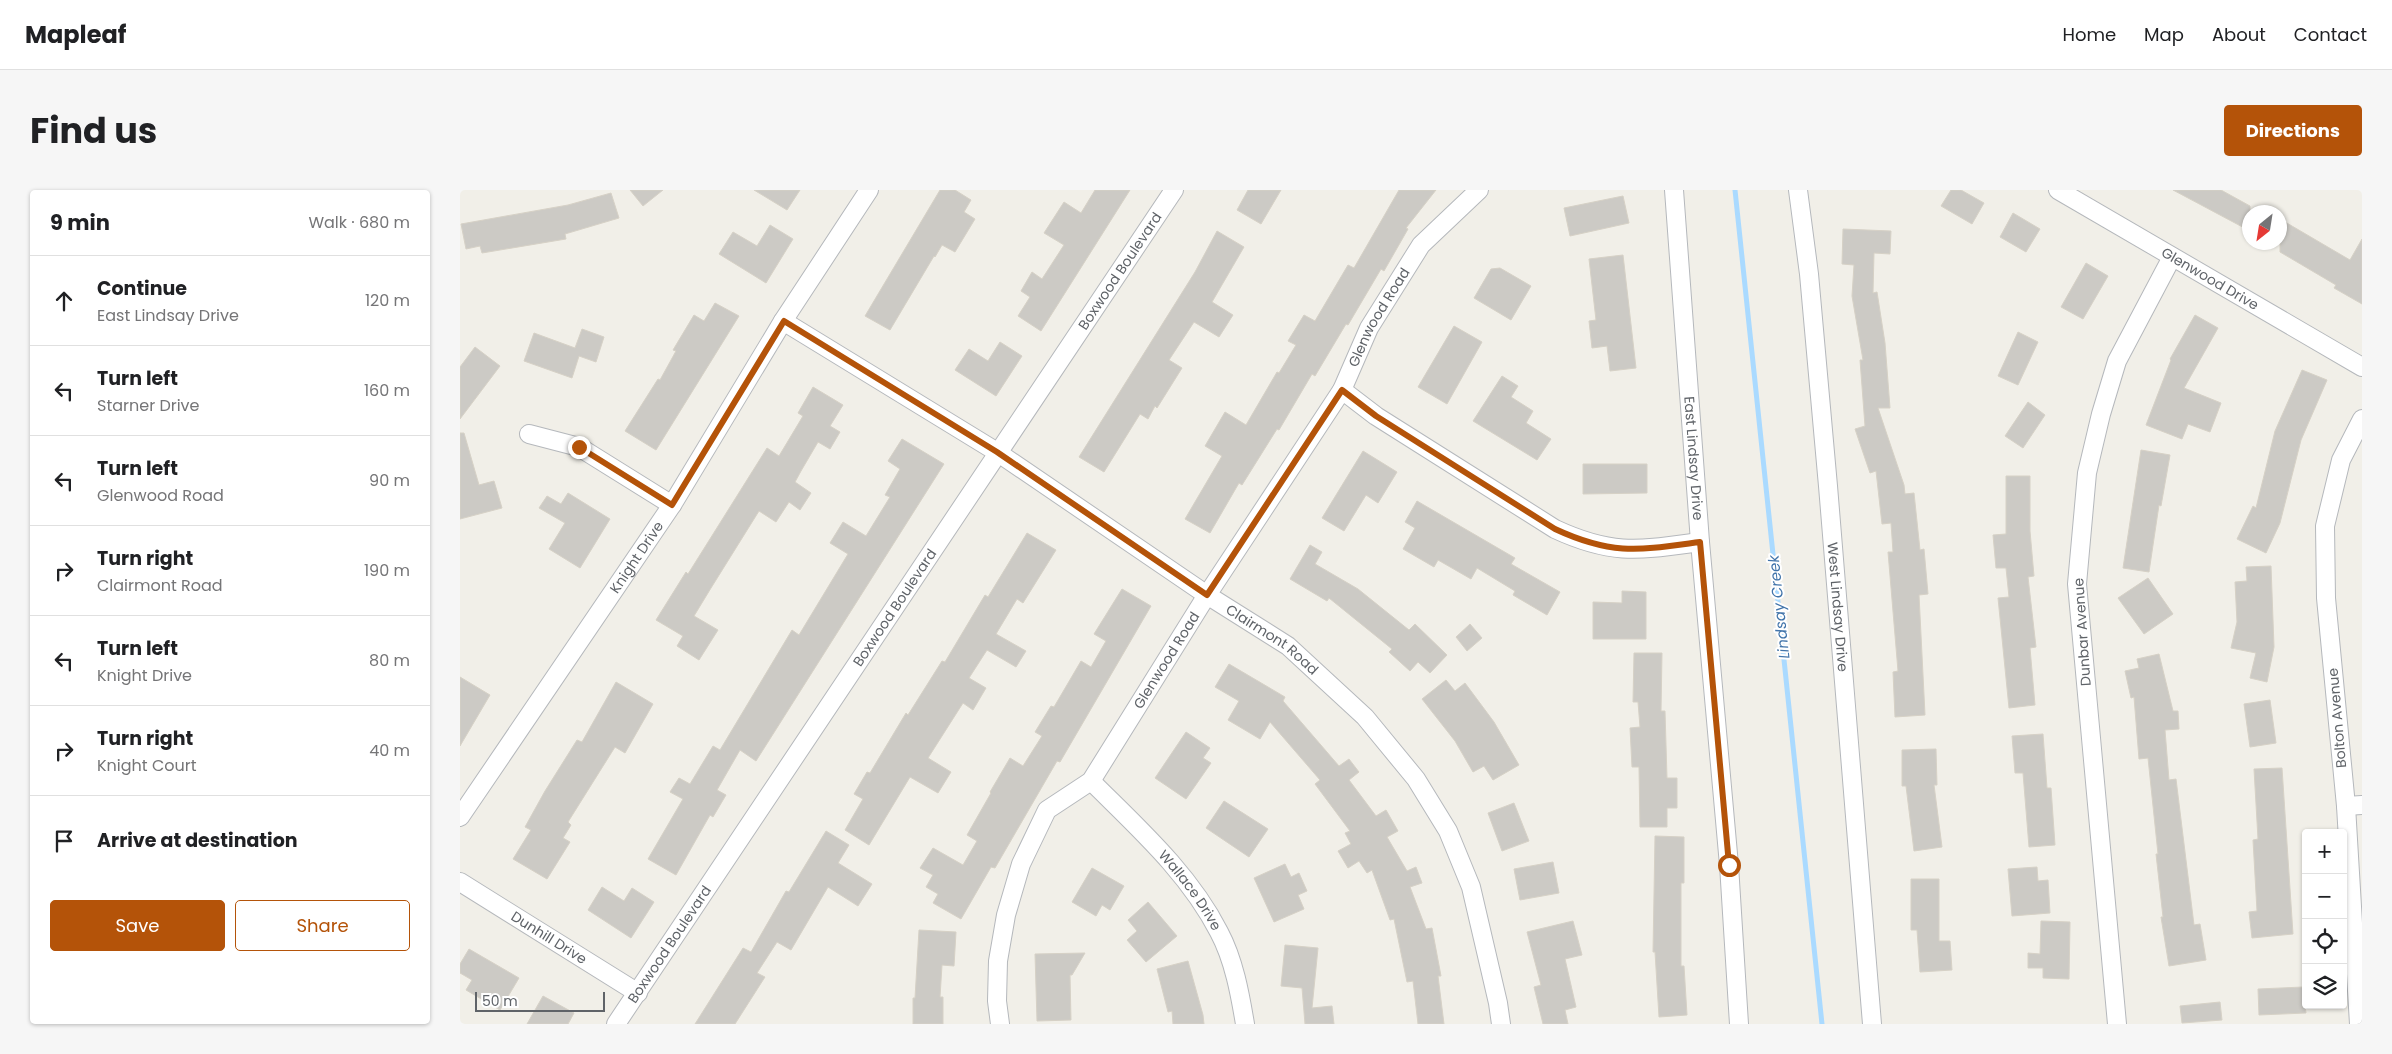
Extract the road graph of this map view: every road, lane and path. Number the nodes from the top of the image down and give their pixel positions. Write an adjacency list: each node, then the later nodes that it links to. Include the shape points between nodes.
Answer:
1 (869, 190): 8 (street, Knight Drive)
2 (1174, 190): 13 (street, Boxwood Boulevard)
3 (1478, 190): 10 (street, Glenwood Road, via 1421,246 1369,328)
4 (1674, 190): 15 (street, East Lindsay Drive)
5 (1798, 190): 27 (street, West Lindsay Drive, via 1828,486)
6 (2058, 190): 7 (street, Glenwood Drive)
7 (2172, 257): 9 (street, Glenwood Drive); 28 (street, Dunbar Avenue, via 2117,361 2101,414 2087,473 2077,584)
8 (784, 321): 13 (street, Clairmont Road); 14 (street, Knight Drive)
9 (2362, 368)
10 (1342, 390): 15 (street, via 1376,416 1555,529 1579,540 1604,547 1636,550); 16 (street, Glenwood Road)
11 (2362, 418): 18 (street, Bolton Avenue, via 2341,460 2325,526 2326,598)
12 (529, 434): 14 (street, via 579,447)
13 (997, 452): 16 (street, Clairmont Road); 21 (street, Boxwood Boulevard)
14 (672, 505): 19 (street, Knight Drive)
15 (1700, 542): 26 (street, East Lindsay Drive, via 1729,865)
16 (1207, 595): 17 (street, Glenwood Road); 25 (street, Clairmont Road, via 1288,646 1365,717 1416,779 1448,831 1471,887)
17 (1091, 781): 23 (street, Glenwood Road, via 1047,810 1021,864 1006,915 998,961); 24 (street, Wallace Drive, via 1157,847 1199,899 1220,933 1234,969)
18 (2354, 806): 29 (street, Bolton Avenue)
19 (460, 817)
20 (460, 882): 21 (street, Dunhill Drive)
21 (638, 993): 22 (street, Boxwood Boulevard)
22 (616, 1024)
23 (1000, 1024)
24 (1245, 1024)
25 (1500, 1024)
26 (1739, 1024)
27 (1872, 1024)
28 (2117, 1024)
29 (2359, 1024)

